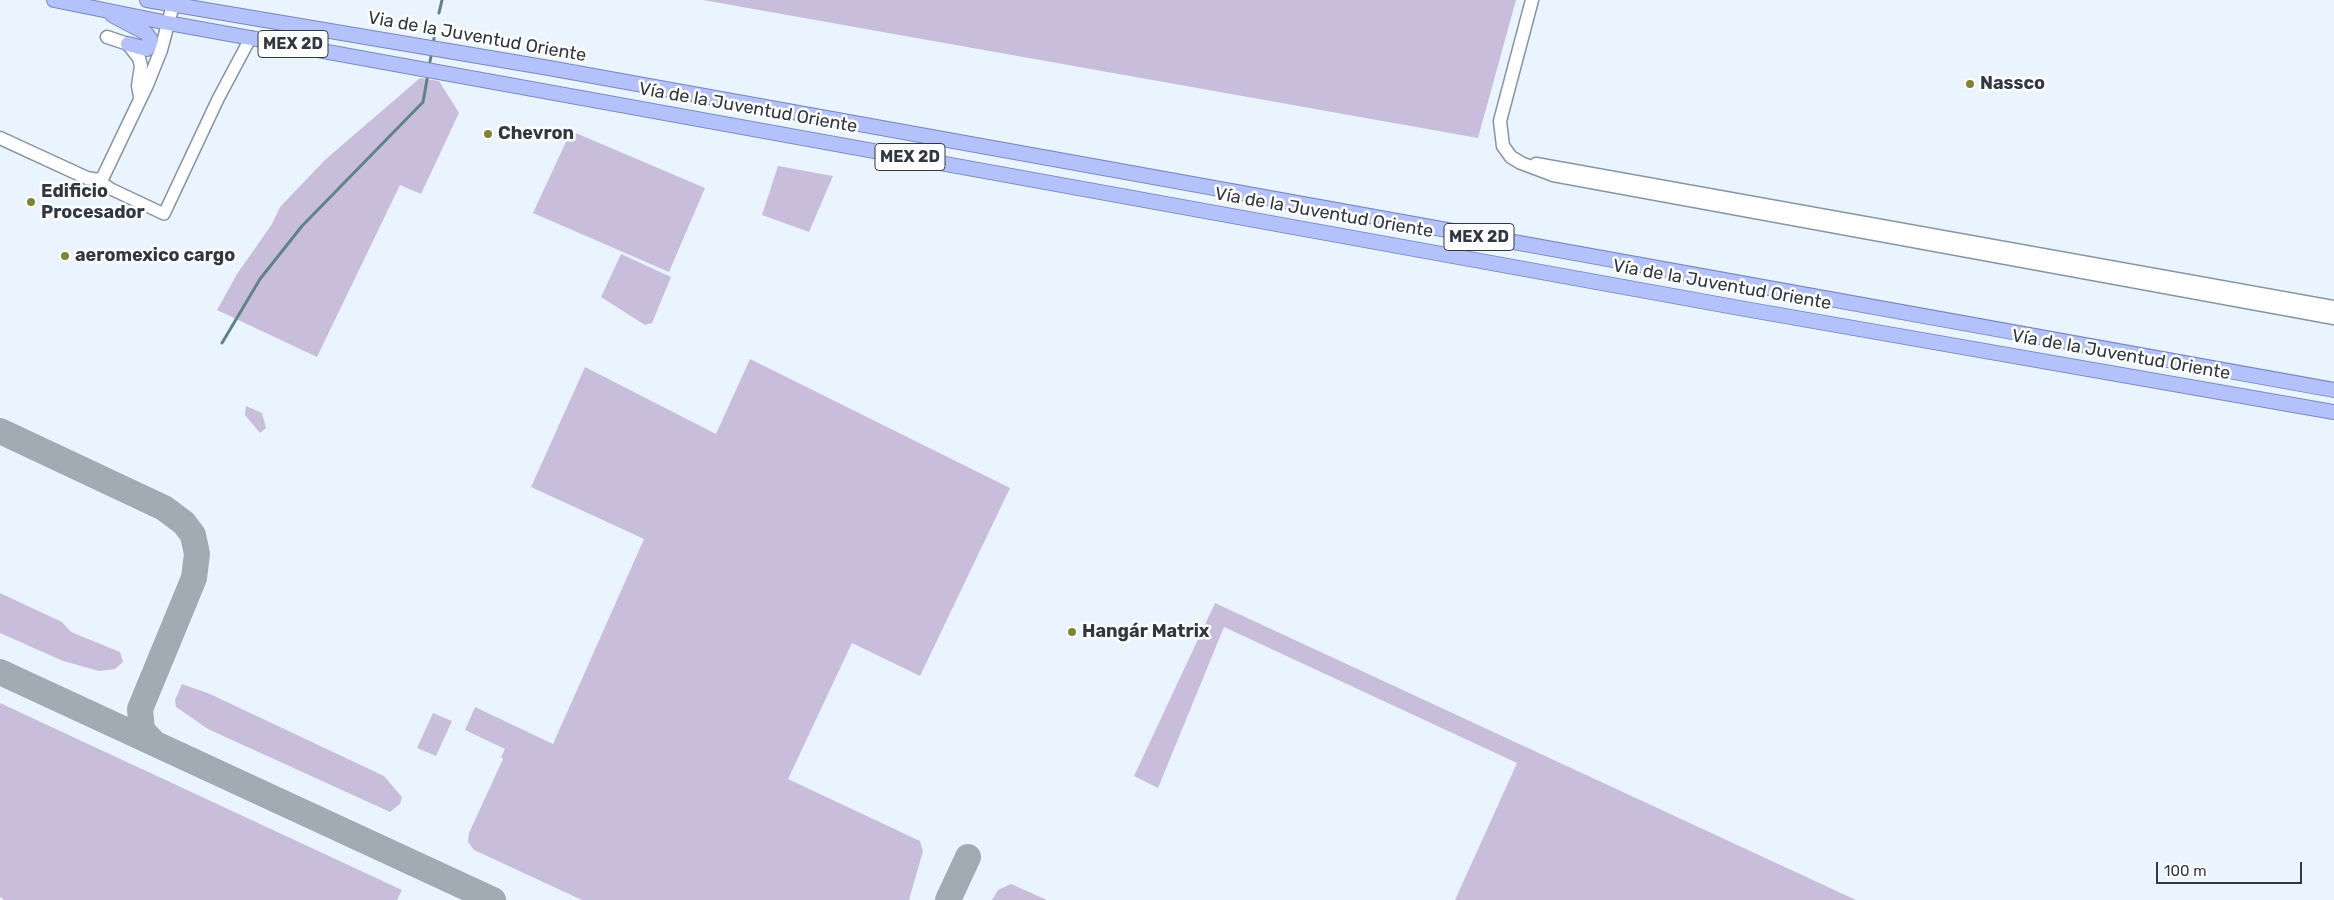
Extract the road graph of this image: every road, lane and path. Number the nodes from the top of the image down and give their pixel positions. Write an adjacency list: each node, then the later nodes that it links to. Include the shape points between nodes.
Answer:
1 (54, 0): 5 (highway, MEX 2D)
2 (147, 0): 4 (highway, Via de la Juventud Oriente / MEX 2D)
3 (1532, 0): 12 (main road, via 1500,121 1504,146 1511,158)
4 (173, 5): 6 (main road); 9 (highway, Via de la Juventud Oriente / MEX 2D)
5 (103, 9): 6 (highway, MEX 2D); 7 (highway, via 146,33 151,40 147,49)
6 (168, 23): 8 (highway, MEX 2D); 10 (main road, via 161,50)
7 (114, 36): 10 (main road, via 140,63 138,86)
8 (251, 37): 13 (street, via 164,214 110,189); 18 (highway, Vía de la Juventud Oriente / MEX 2D, via 1744,309)
9 (624, 82): 16 (highway, Vía de la Juventud Oriente / MEX 2D)
10 (141, 98): 13 (main road, via 107,172)
11 (0, 138): 13 (main road)
12 (1520, 163): 14 (main road, via 1546,164); 15 (main road, via 1553,175)
13 (98, 180)
14 (2334, 308)
15 (2334, 318)
16 (2284, 381): 17 (highway, Vía de la Juventud Oriente / MEX 2D); 18 (highway, via 2292,386 2323,392 2325,399 2318,404)
17 (2334, 390)
18 (2282, 401): 19 (highway, Vía de la Juventud Oriente / MEX 2D)
19 (2334, 412)

